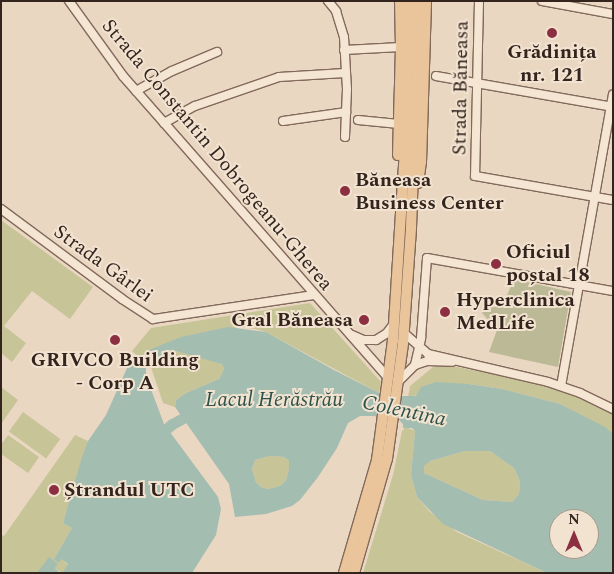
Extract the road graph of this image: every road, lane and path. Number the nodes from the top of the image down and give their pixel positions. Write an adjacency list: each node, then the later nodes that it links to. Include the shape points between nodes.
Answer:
1 (69, 1): 16 (street, Strada Constantin Dobrogeanu-Gherea)
2 (328, 1): 11 (street, via 342,25)
3 (400, 1): 10 (main road)
4 (408, 1): 27 (main road)
5 (416, 1): 29 (main road)
6 (426, 1): 29 (main road, via 422,162)
7 (479, 1): 15 (street, Strada Băneasa)
8 (542, 1): 9 (street)
9 (613, 14)
10 (401, 47): 11 (street); 23 (main road)
11 (344, 50): 13 (street)
12 (217, 52): 16 (street)
13 (345, 73): 19 (street); 22 (street, via 279,77 195,106)
14 (436, 76): 15 (street)
15 (478, 82): 18 (street); 25 (street, Strada Băneasa, via 475,176)
16 (136, 91): 22 (street, Strada Constantin Dobrogeanu-Gherea)
17 (613, 95): 18 (street)
18 (612, 107): 25 (street)
19 (346, 112): 20 (street); 24 (street)
20 (283, 120)
21 (358, 120): 23 (street)
22 (164, 123): 32 (street, Strada Constantin Dobrogeanu-Gherea)
23 (399, 124): 27 (main road, via 398,161)
24 (345, 137)
25 (595, 197): 26 (street); 30 (street)
26 (613, 200)
27 (403, 203): 33 (main road)
28 (1, 209): 32 (street, Strada Gârlei, via 153,319)
29 (411, 228): 35 (main road)
30 (579, 285): 31 (street); 36 (street, via 427,258); 40 (street)
31 (613, 291)
32 (313, 294): 34 (street, Strada Constantin Dobrogeanu-Gherea)
33 (394, 323): 34 (street, Strada Constantin Dobrogeanu-Gherea, via 383,337 371,341 359,339); 39 (main road)
34 (343, 327): 39 (street, Strada Constantin Dobrogeanu-Gherea)
35 (404, 333): 36 (street); 39 (main road)
36 (420, 348): 37 (street, via 428,354); 38 (street)
37 (463, 362): 38 (street, via 434,361); 40 (street)
38 (415, 365): 39 (street)
39 (393, 382): 42 (main road)
40 (561, 386): 41 (street)
41 (613, 409)
42 (386, 430): 43 (main road); 44 (main road, via 384,474)
43 (344, 573)
44 (354, 573)

